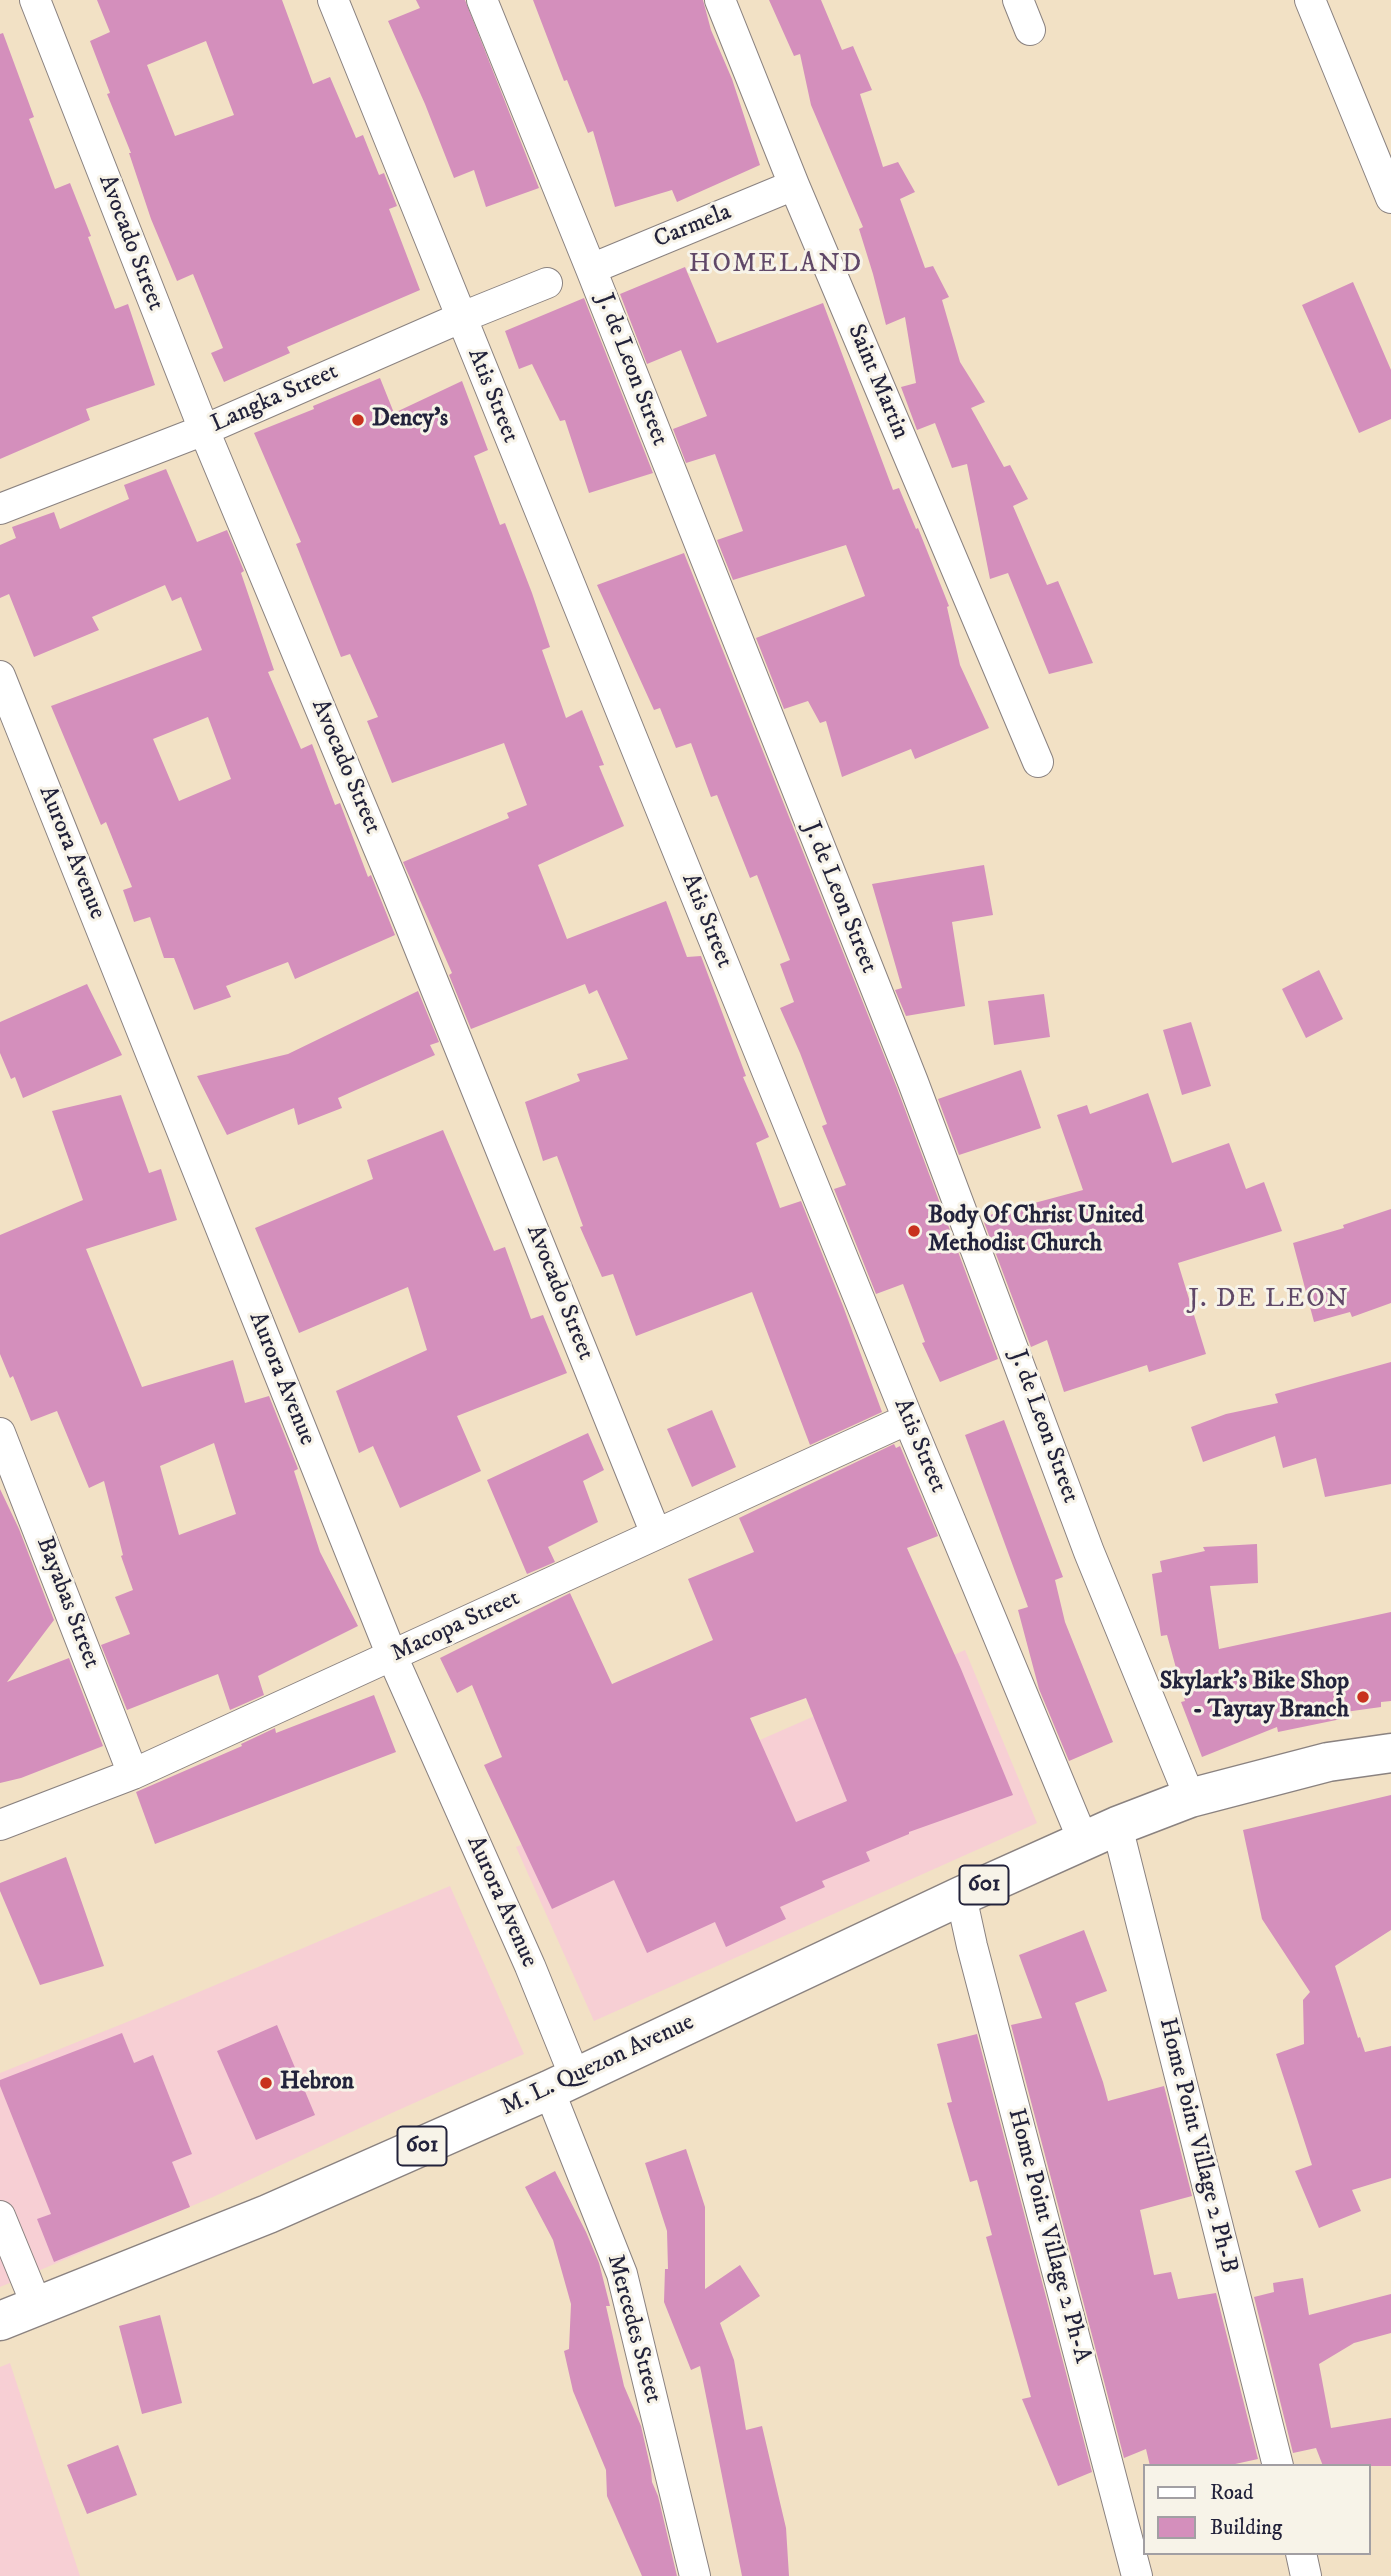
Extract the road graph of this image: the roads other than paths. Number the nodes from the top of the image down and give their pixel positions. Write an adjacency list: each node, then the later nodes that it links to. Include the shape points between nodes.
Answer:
1 (34, 0): 13 (street, Avocado Street)
2 (333, 0): 12 (street, Atis Street)
3 (482, 0): 10 (street, J. de Leon Street)
4 (720, 0): 8 (street, Saint Martin)
5 (1018, 0): 7 (street)
6 (1310, 0): 9 (street)
7 (1030, 30)
8 (794, 186): 10 (street, Carmela); 16 (street, Saint Martin)
9 (1391, 198)
10 (592, 269): 23 (street, J. de Leon Street, via 913,1082 1089,1552)
11 (547, 283): 12 (street, Langka Street)
12 (460, 318): 13 (street, Langka Street); 17 (street, Atis Street)
13 (204, 430): 14 (street, Langka Street); 19 (street, Avocado Street)
14 (0, 509)
15 (0, 676): 20 (street, Aurora Avenue)
16 (1038, 762)
17 (908, 1419): 19 (street, Macopa Street); 25 (street, Atis Street)
18 (0, 1433): 22 (street, Bayabas Street)
19 (656, 1534): 20 (street, Macopa Street)
20 (392, 1656): 22 (street, Macopa Street); 27 (street, Aurora Avenue, via 530,1966)
21 (1391, 1753): 23 (main road, 601, via 1328,1762)
22 (133, 1774): 24 (street, Macopa Street)
23 (1190, 1798): 25 (main road, M. L. Quezon Avenue / 601)
24 (0, 1825)
25 (1100, 1833): 26 (main road, M. L. Quezon Avenue / 601); 31 (street, Home Point Village 2 Ph-B)
26 (961, 1896): 27 (main road, M. L. Quezon Avenue / 601); 34 (street, Home Point Village 2 Ph-A)
27 (562, 2083): 29 (main road, M. L. Quezon Avenue / 601, via 268,2214); 33 (street, Mercedes Street, via 622,2274)
28 (0, 2216): 29 (street)
29 (37, 2306): 30 (main road, M. L. Quezon Avenue / 601)
30 (0, 2320)
31 (1277, 2464)
32 (1301, 2555): 35 (street)
33 (695, 2576)
34 (1138, 2576)
35 (1306, 2576)

